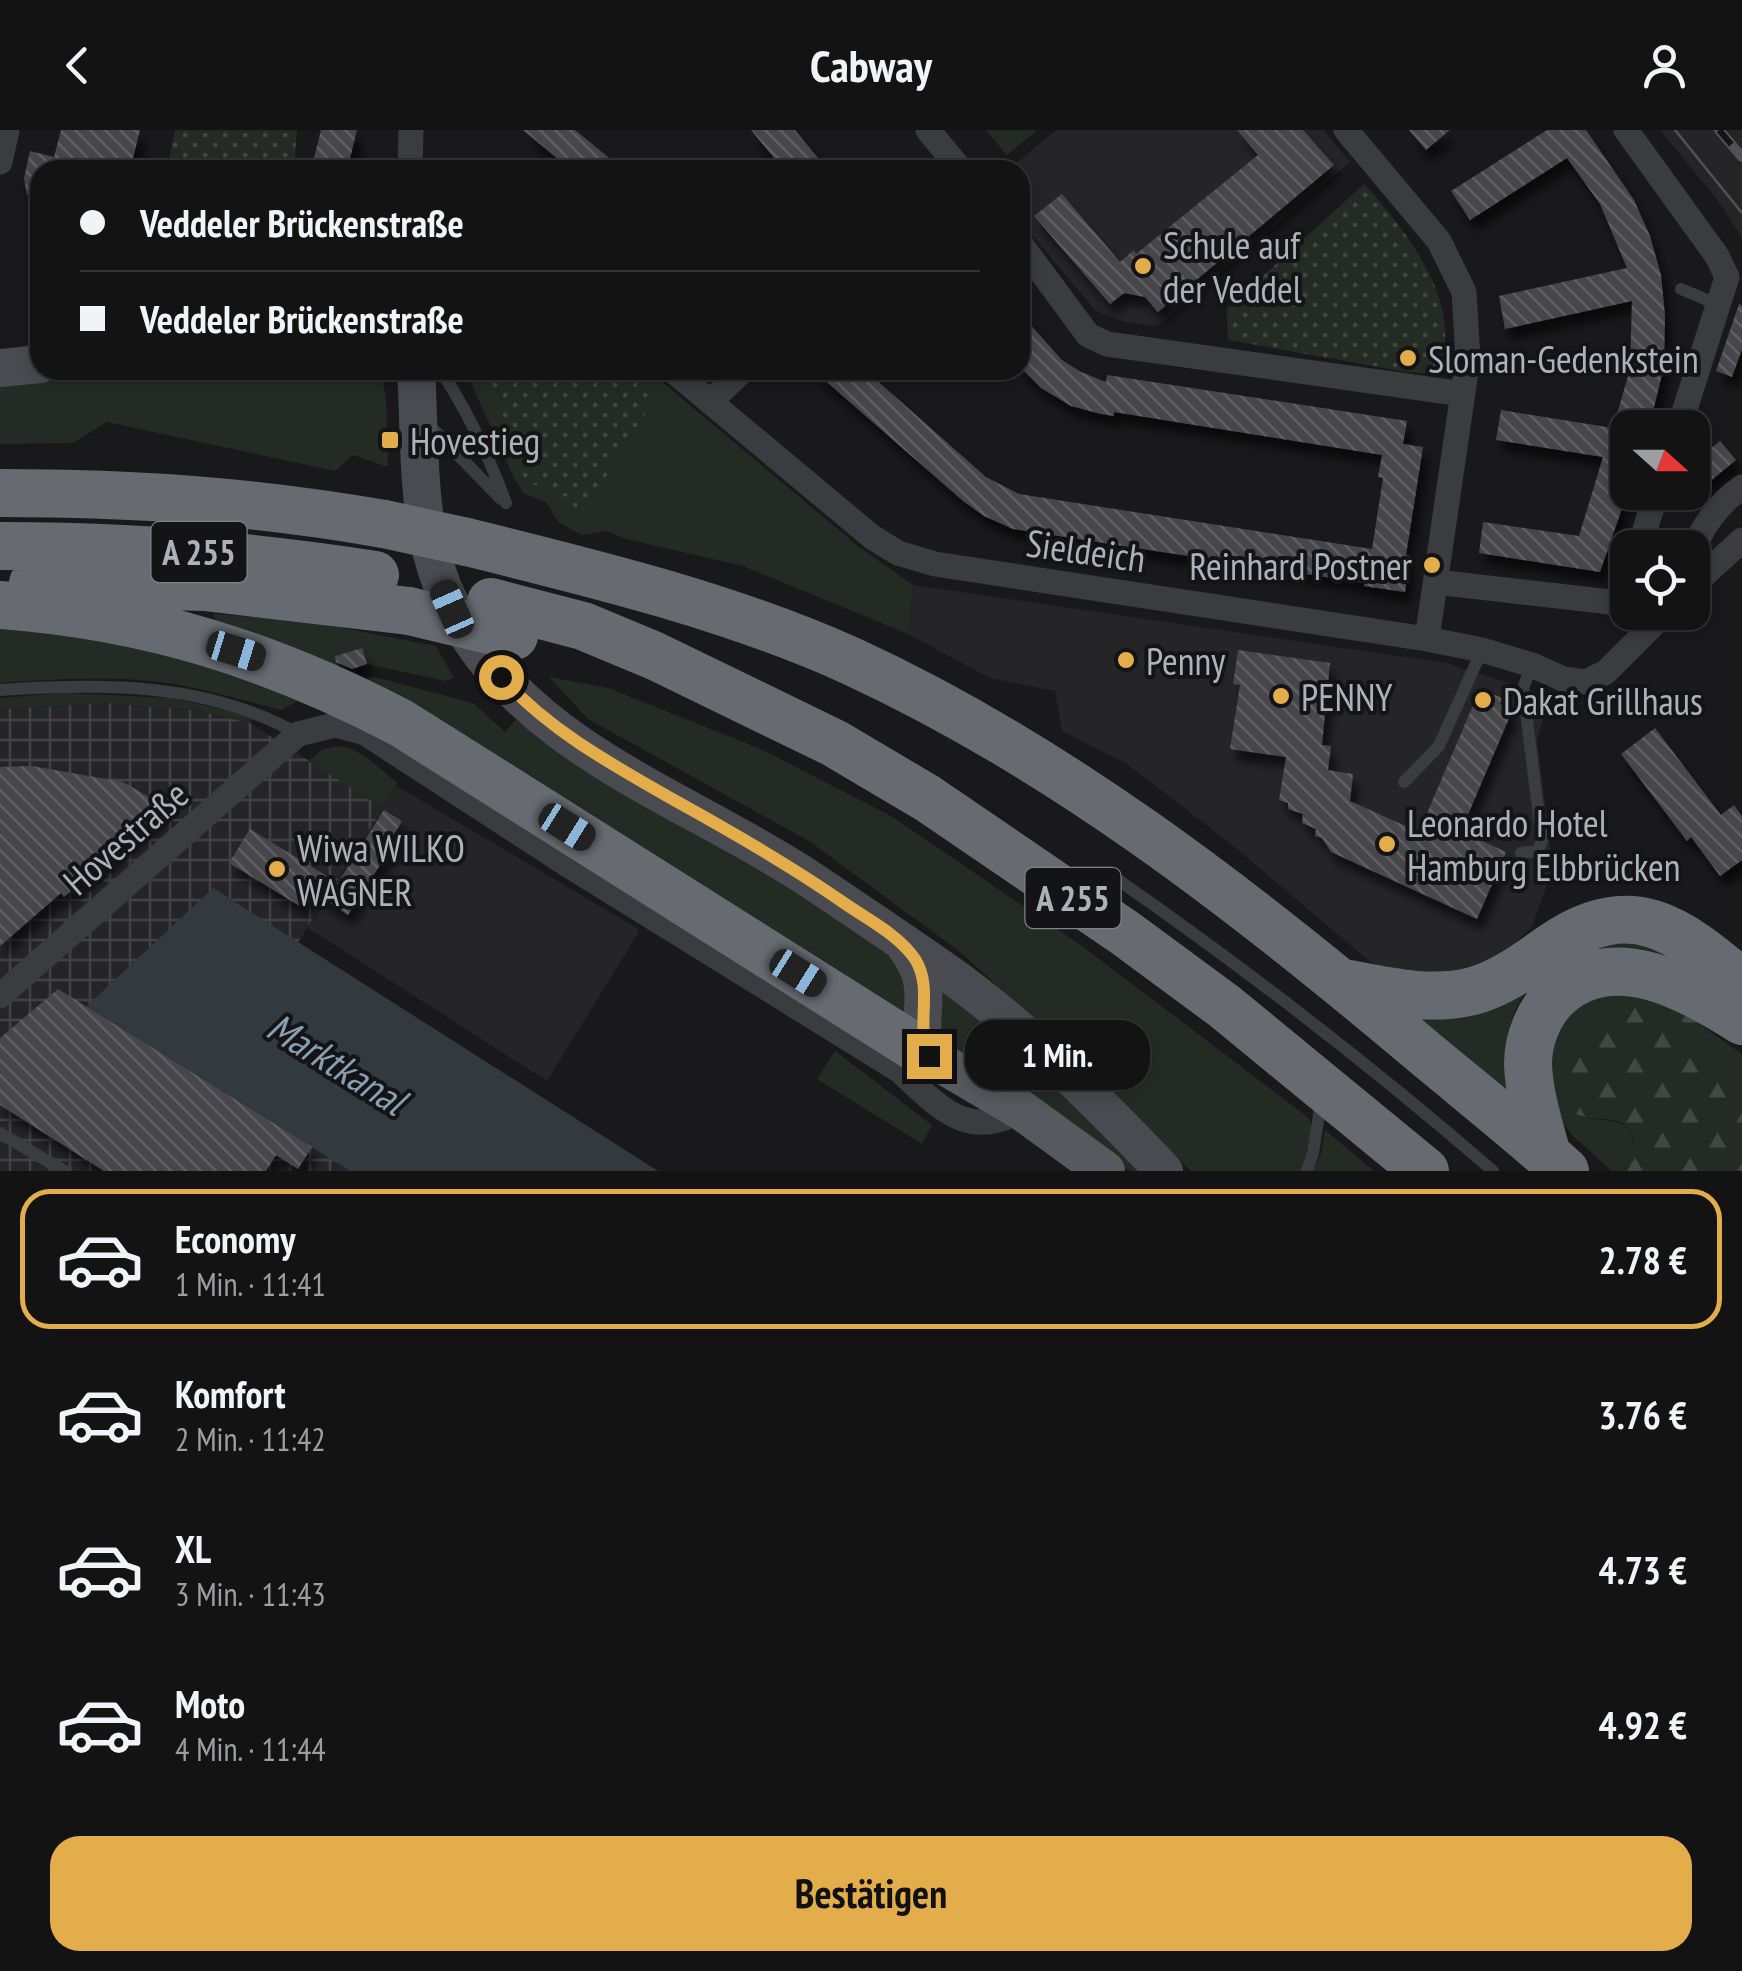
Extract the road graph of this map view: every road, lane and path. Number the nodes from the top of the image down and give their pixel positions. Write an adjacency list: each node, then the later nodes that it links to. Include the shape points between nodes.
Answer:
1 (7, 130): 8 (street)
2 (411, 130): 6 (street)
3 (928, 130): 7 (street)
4 (1346, 130): 18 (street, via 1440,241 1464,292 1468,358)
5 (1626, 130): 11 (street, via 1717,256 1727,277)
6 (410, 160)
7 (953, 160)
8 (0, 162)
9 (1030, 257): 18 (street, via 1088,335 1107,344)
10 (1680, 290): 11 (lane)
11 (1720, 304): 20 (street)
12 (30, 365): 13 (street)
13 (0, 368)
14 (417, 380): 21 (street)
15 (447, 380): 21 (lane, via 506,504)
16 (684, 380): 19 (street, Sieldeich)
17 (733, 380): 19 (street)
18 (1462, 394): 28 (street)
19 (710, 402): 34 (street, Sieldeich, via 872,537 909,558)
20 (1685, 410)
21 (419, 415): 42 (street, via 423,520 438,576 472,642 529,708 604,760 807,877)
22 (1742, 488): 24 (street)
23 (0, 493): 43 (highway, A 255, bridge, via 182,496 283,507 467,542 726,613 866,669 965,719 1122,818)
24 (1704, 530)
25 (1742, 540): 27 (street)
26 (0, 546): 30 (highway, A 255, via 280,560)
27 (1710, 569)
28 (1436, 582): 31 (street); 34 (street)
29 (0, 584): 30 (highway)
30 (403, 595): 48 (highway, A 255, via 503,619 583,626 834,743 1140,944)
31 (1610, 602)
32 (0, 605): 47 (highway, via 177,633 346,695 402,723)
33 (1648, 630): 36 (street, Sieldeich, via 1592,681)
34 (1428, 639): 35 (street, Sieldeich)
35 (1482, 650): 36 (street, Sieldeich); 39 (lane, via 1439,746)
36 (1532, 665): 40 (lane, via 1524,688 1542,840 1538,851)
37 (0, 690): 38 (lane, via 172,692 252,710)
38 (298, 734): 45 (street, Hovestraße); 49 (street, via 335,725 365,733 900,1071 967,1123 1002,1122)
39 (1404, 782)
40 (1522, 853)
41 (1114, 877): 57 (lane, via 1242,967)
42 (905, 946): 47 (street, via 923,978); 55 (street, via 1022,1035)
43 (1340, 982): 44 (highway, via 1424,995 1475,991 1571,934 1623,918 1674,931); 52 (highway, A 255)
44 (1742, 983)
45 (0, 996)
46 (1742, 1021): 52 (highway, via 1671,984 1625,970 1590,974 1563,990 1549,1002 1530,1047 1531,1096)
47 (929, 1056): 49 (main road)
48 (1323, 1085): 51 (highway, A 255); 56 (lane)
49 (1021, 1110): 54 (main road)
50 (0, 1133): 53 (lane)
51 (1412, 1159)
52 (1556, 1163)
53 (64, 1171)
54 (1106, 1171)
55 (1164, 1171)
56 (1306, 1171)
57 (1493, 1171)

